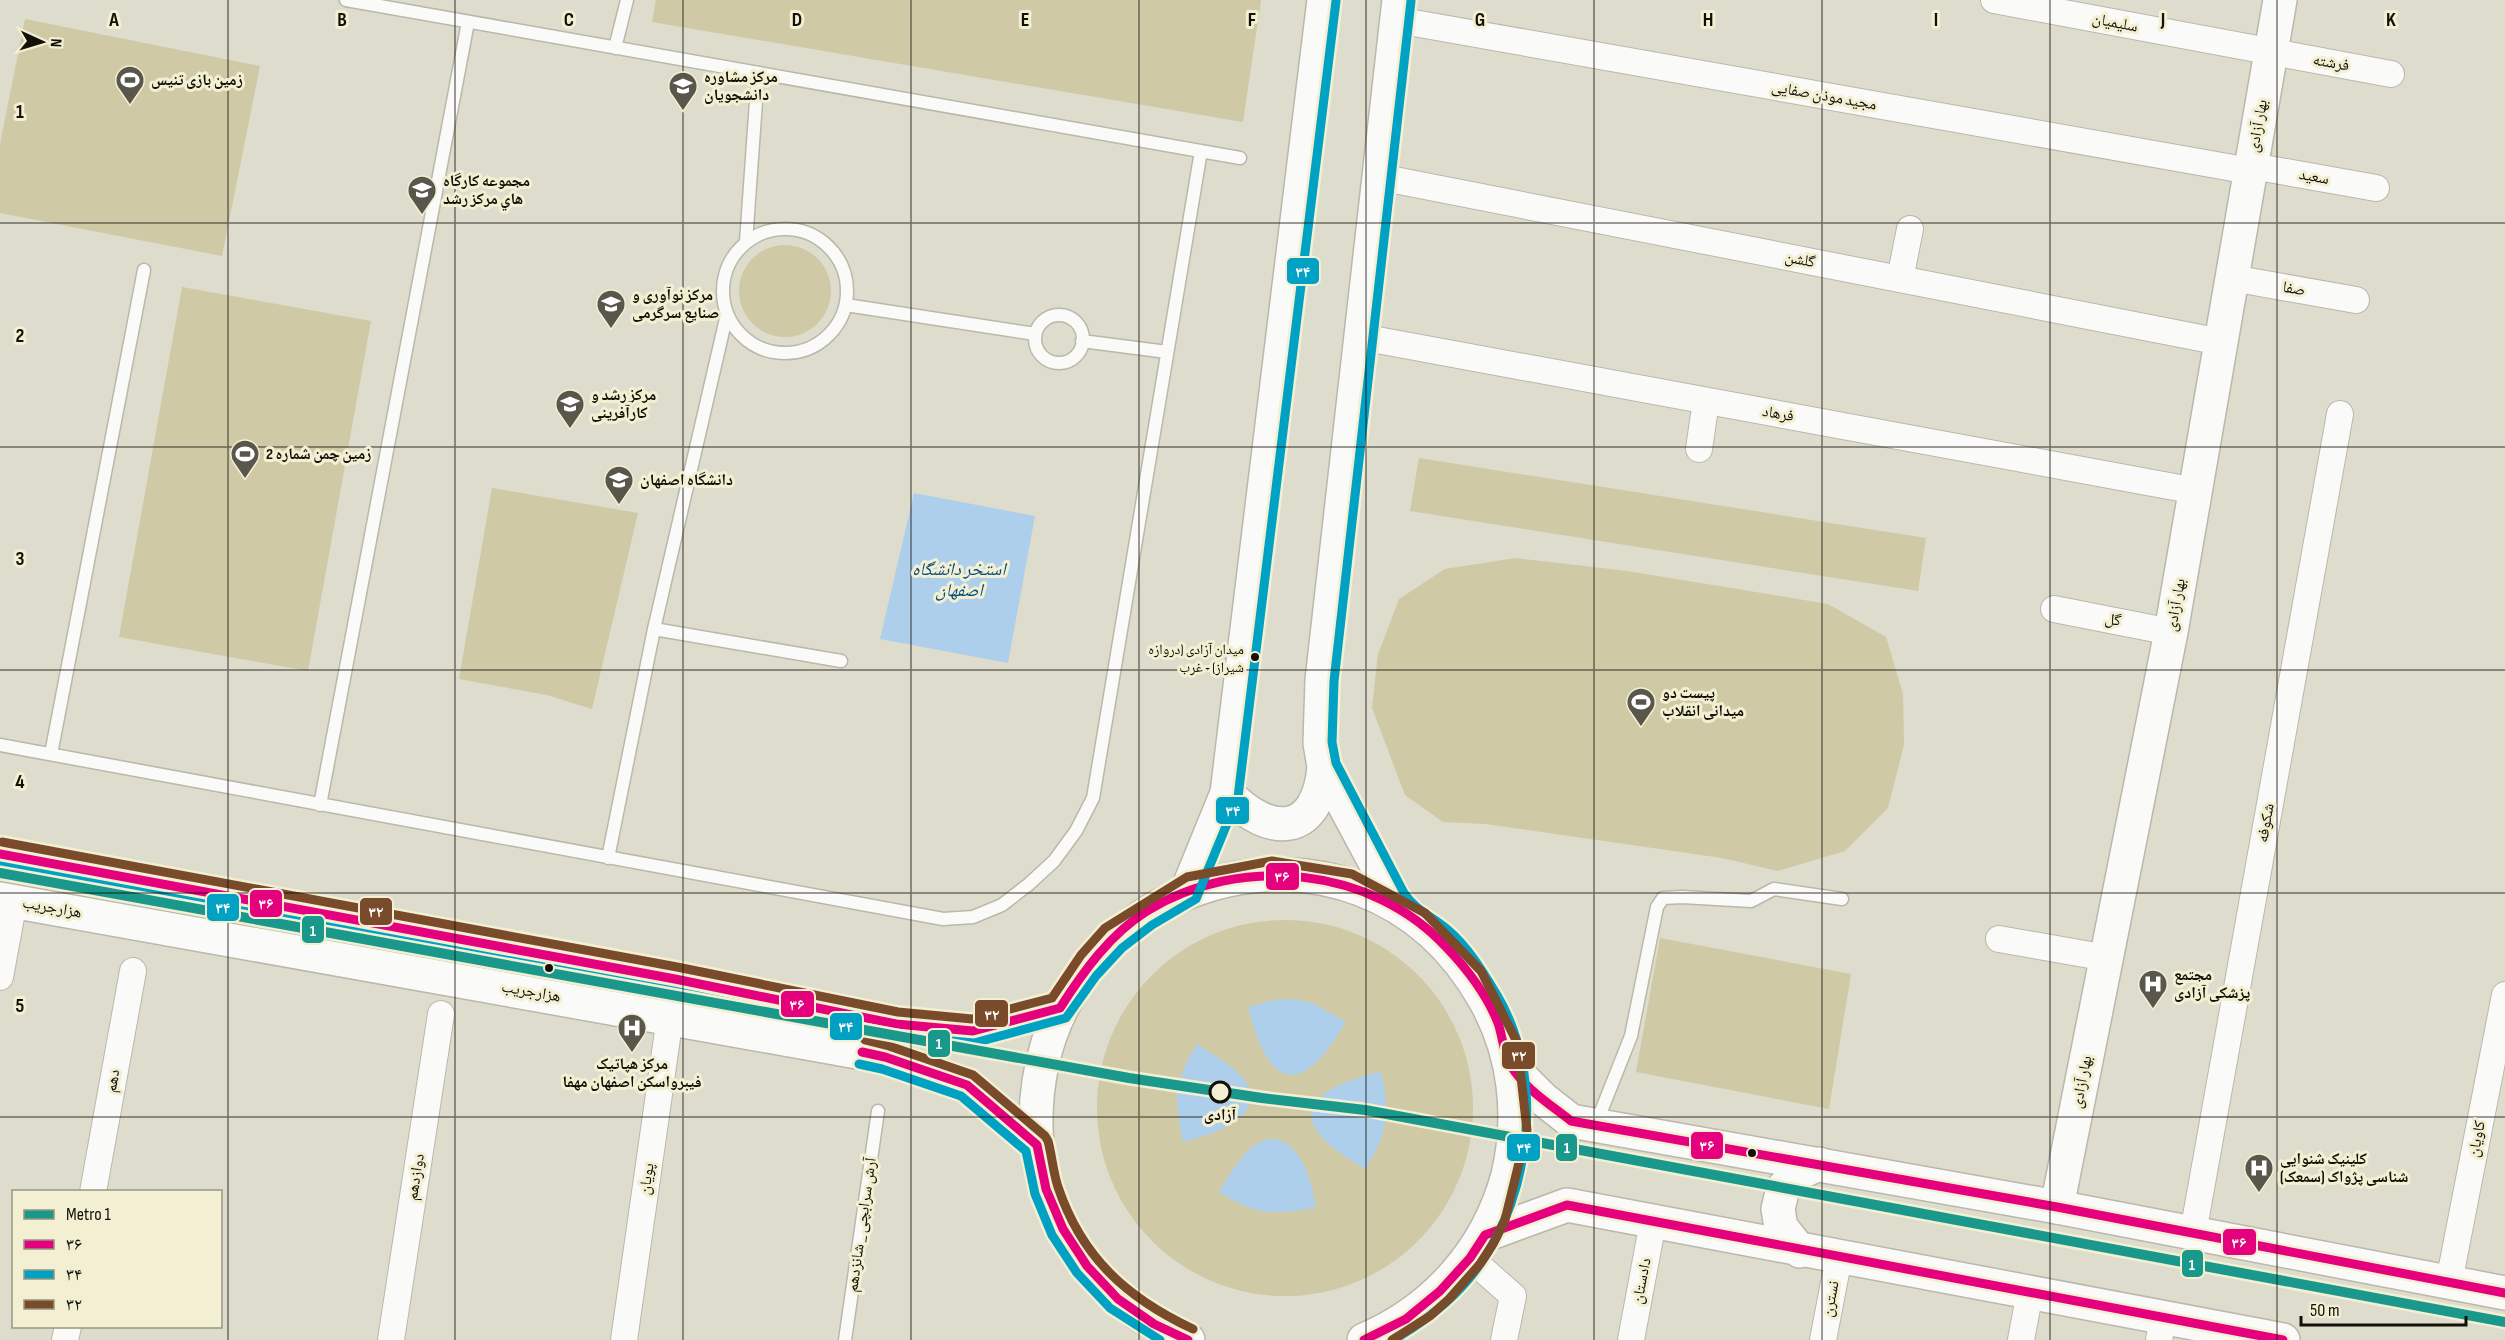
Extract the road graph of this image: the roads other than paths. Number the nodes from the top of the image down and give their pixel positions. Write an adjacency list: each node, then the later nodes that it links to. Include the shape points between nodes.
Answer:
1 (346, 0): 7 (lane)
2 (627, 0): 8 (lane)
3 (1324, 0): 41 (main road)
4 (1994, 0): 9 (street, سلیمیان)
5 (2280, 0): 9 (main road, بهار آزادی)
6 (1398, 10): 14 (street, مجید موذن صفایی); 15 (main road)
7 (468, 22): 8 (lane); 42 (lane)
8 (615, 48): 10 (lane)
9 (2271, 52): 11 (street, فرشته); 14 (main road, بهار آزادی)
10 (758, 73): 12 (lane); 18 (lane)
11 (2391, 74)
12 (1201, 152): 13 (lane); 29 (lane)
13 (1240, 158)
14 (2251, 168): 16 (street, سعید); 20 (main road, بهار آزادی)
15 (1379, 177): 21 (street, گلشن); 26 (main road)
16 (2376, 188)
17 (1910, 230): 21 (street)
18 (746, 242): 23 (lane, via 777,229 799,230 819,238 831,248 843,268); 24 (lane, via 725,274 723,292)
19 (144, 270): 39 (lane)
20 (2232, 278): 22 (street, صفا); 28 (main road, بهار آزادی)
21 (1900, 279): 28 (street, گلشن)
22 (2356, 300)
23 (846, 305): 24 (lane, via 827,337 815,346 793,353 774,353 754,345 740,334); 25 (lane)
24 (728, 314): 35 (lane)
25 (1035, 334): 27 (lane, via 1044,320 1061,315 1079,328); 27 (lane, via 1035,345 1050,362 1073,358)
26 (1361, 337): 30 (street, فرهاد); 40 (main road, via 1322,680 1320,743)
27 (1082, 341): 29 (lane)
28 (2221, 342): 33 (main road, بهار آزادی)
29 (1167, 352): 44 (lane, via 1093,798 1077,831 1054,861 1029,884 1002,905 983,913 943,919)
30 (1706, 401): 32 (street); 33 (street, فرهاد)
31 (2340, 414): 67 (street, شکوفه)
32 (1699, 448)
33 (2196, 491): 36 (main road, بهار آزادی)
34 (2054, 606): 36 (street, گل)
35 (654, 629): 37 (lane); 44 (lane)
36 (2171, 632): 51 (main road, بهار آزادی)
37 (841, 661)
38 (0, 745): 39 (lane)
39 (51, 754): 42 (lane)
40 (1324, 767): 41 (main road, via 1322,789 1312,806 1290,824 1261,820); 48 (main road)
41 (1227, 794): 45 (main road)
42 (320, 805): 44 (lane)
43 (0, 854): 50 (main road)
44 (608, 858)
45 (1187, 891): 48 (main road, via 1241,877 1274,874 1318,878 1360,889); 56 (main road, via 1148,911 1113,938 1083,970)
46 (1842, 899): 61 (lane, via 1774,889 1751,901 1663,898 1657,907 1632,1036)
47 (7, 900): 53 (street); 54 (main road, هزارجریب)
48 (1400, 909): 59 (main road, via 1440,939 1472,976 1496,1020)
49 (1999, 939): 51 (street)
50 (520, 951): 54 (main road); 56 (main road, via 896,1024 973,1030)
51 (2107, 958): 65 (main road, بهار آزادی)
52 (133, 971): 64 (street, دهم)
53 (0, 977)
54 (514, 989): 58 (main road, هزارجریب)
55 (2505, 995): 71 (street, کاویان)
56 (1060, 1008): 62 (main road, via 1044,1052 1035,1099)
57 (441, 1014): 76 (street, دوازدهم)
58 (670, 1017): 62 (main road, هزارجریب, via 885,1056 967,1085); 77 (street, پویان)
59 (1511, 1067): 61 (main road, via 1572,1121); 68 (main road, via 1516,1110 1513,1153 1502,1195)
60 (878, 1111): 78 (lane, آرش سرابچی _ شانزدهم)
61 (1596, 1125): 63 (main road)
62 (1037, 1145): 74 (main road, via 1046,1189 1063,1229 1087,1266)
63 (1819, 1164): 65 (main road); 69 (main road, via 1799,1173 1783,1188 1778,1209 1781,1227)
64 (93, 1190)
65 (2057, 1207): 67 (main road)
66 (1653, 1222): 68 (main road, via 1567,1205); 69 (main road); 83 (street, دادستان)
67 (2193, 1233): 71 (main road)
68 (1477, 1246): 81 (main road, via 1432,1298 1406,1319); 82 (street, via 1513,1296)
69 (1800, 1251): 70 (main road)
70 (1839, 1257): 72 (main road); 84 (street, نسترن)
71 (2449, 1282): 73 (main road)
72 (2030, 1292): 75 (main road); 85 (street)
73 (2505, 1293)
74 (1118, 1299): 79 (main road); 80 (main road, via 1154,1324)
75 (2161, 1329): 86 (main road)
76 (391, 1340)
77 (624, 1340)
78 (845, 1340)
79 (1154, 1340)
80 (1188, 1340)
81 (1365, 1340)
82 (1504, 1340)
83 (1631, 1340)
84 (1823, 1340)
85 (2021, 1340)
86 (2283, 1340)

